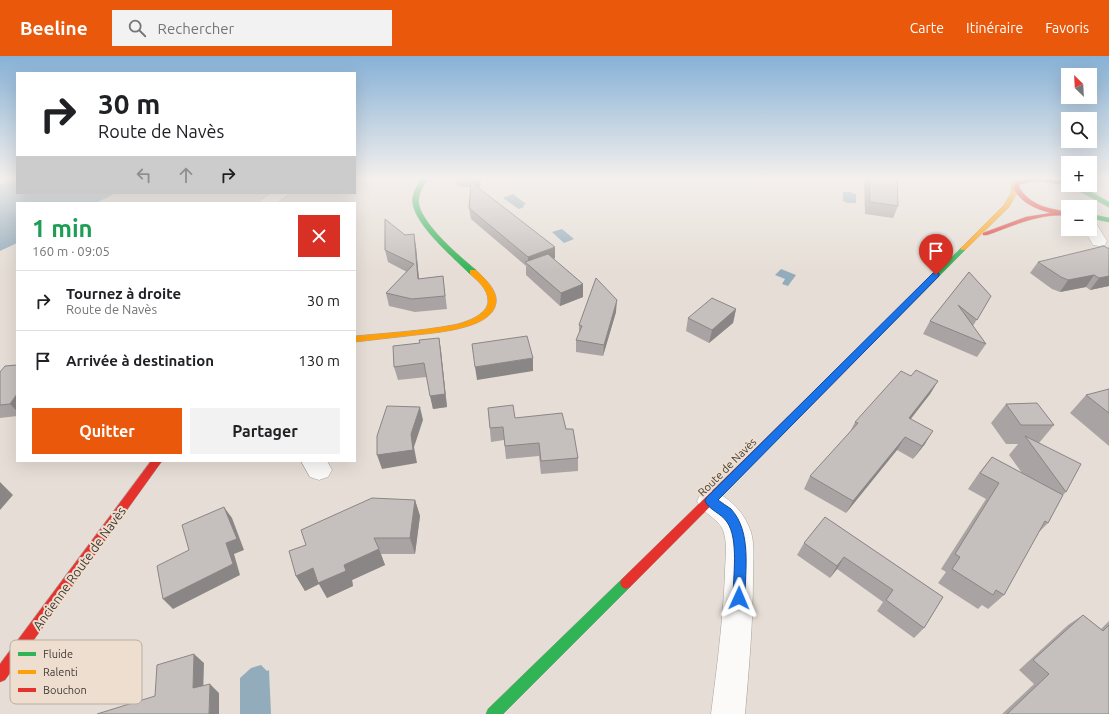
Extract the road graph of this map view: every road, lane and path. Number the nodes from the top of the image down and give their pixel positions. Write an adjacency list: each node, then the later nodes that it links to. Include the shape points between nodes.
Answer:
1 (417, 209): 11 (main road, via 429,227 487,286 494,300 492,308 472,323 455,328)
2 (1003, 209): 9 (main road, Route de Navès)
3 (1045, 209): 4 (main road)
4 (1061, 213)
5 (1061, 214): 9 (main road, via 1045,214 1011,222)
6 (1097, 217): 7 (main road)
7 (1109, 220)
8 (1096, 236): 10 (street)
9 (976, 237): 13 (main road, Route de Navès)
10 (1099, 241)
11 (356, 339)
12 (156, 462): 14 (main road, Ancienne Route de Navès)
13 (710, 501): 17 (main road, Route de Navès); 18 (street, via 726,512 733,521 740,546 738,613)
14 (26, 640)
15 (10, 662): 16 (main road, Ancienne Route de Navès)
16 (0, 676)
17 (493, 714)
18 (728, 714)

